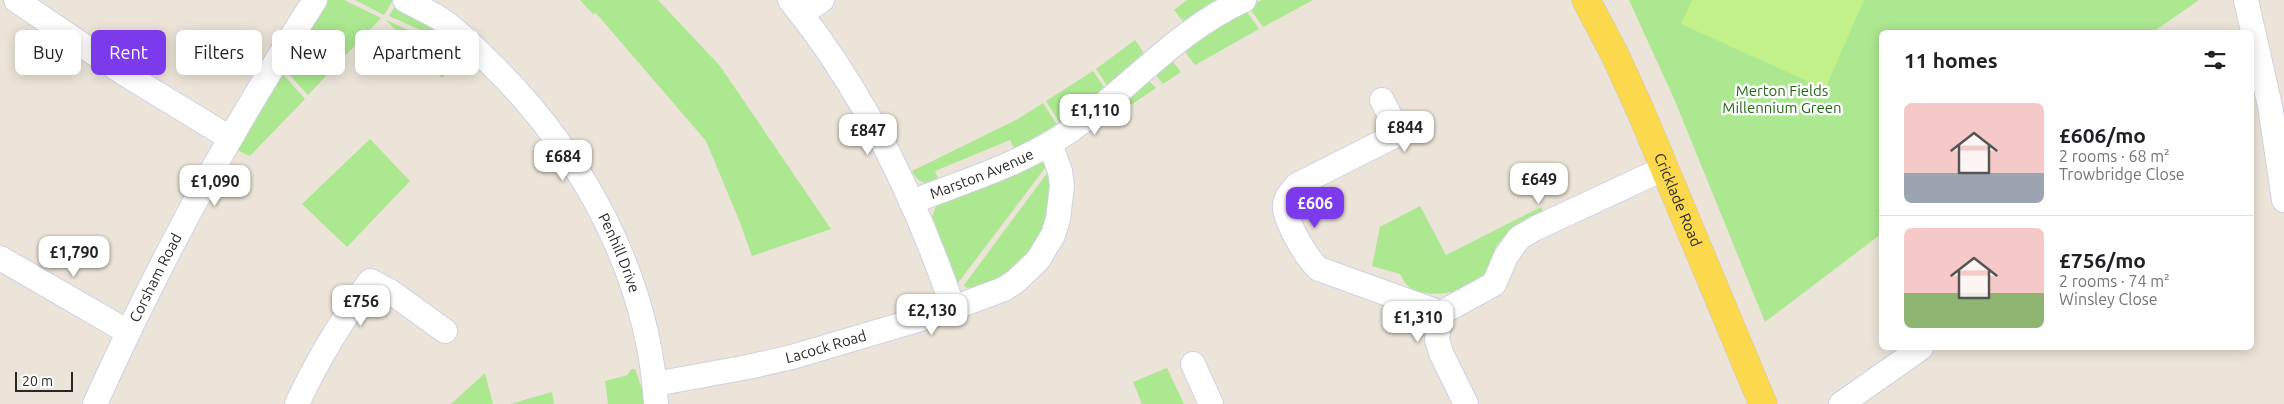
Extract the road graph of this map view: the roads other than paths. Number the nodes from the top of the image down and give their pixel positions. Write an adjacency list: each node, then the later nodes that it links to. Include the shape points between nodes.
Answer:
1 (16, 0): 13 (street, via 124,74)
2 (315, 0): 13 (street, Corsham Road)
3 (405, 0): 25 (street, Penhill Drive, via 459,34 522,96 564,148 597,203 624,264 643,318)
4 (822, 0): 8 (street)
5 (1244, 0): 14 (street, Marston Avenue, via 1179,38 1106,104)
6 (1586, 0): 15 (main road, Cricklade Road, via 1615,55)
7 (2246, 0): 9 (street)
8 (796, 7): 17 (street, via 863,104)
9 (2250, 30)
10 (2254, 64): 12 (street)
11 (1382, 100): 20 (street, via 1409,129 1297,185 1288,195 1286,213 1311,264)
12 (2260, 112): 16 (street)
13 (230, 138): 22 (street, Corsham Road)
14 (1050, 144): 17 (street, Marston Avenue, via 1019,160); 19 (street, Lacock Road, via 1062,186 1058,219 1044,251 1004,289)
15 (1665, 168): 20 (street, via 1519,238 1506,256 1494,284); 30 (main road, Cricklade Road)
16 (2284, 200)
17 (911, 202): 19 (street)
18 (0, 258): 22 (street)
19 (953, 308): 25 (street, Lacock Road)
20 (1442, 313): 29 (street, via 1437,339)
21 (445, 331): 27 (street, via 370,281 314,367)
22 (128, 332): 26 (street, Corsham Road)
23 (1918, 350): 31 (street)
24 (1193, 364): 28 (street)
25 (656, 394)
26 (95, 404)
27 (297, 404)
28 (1211, 404)
29 (1466, 404)
30 (1763, 404)
31 (1841, 404)

